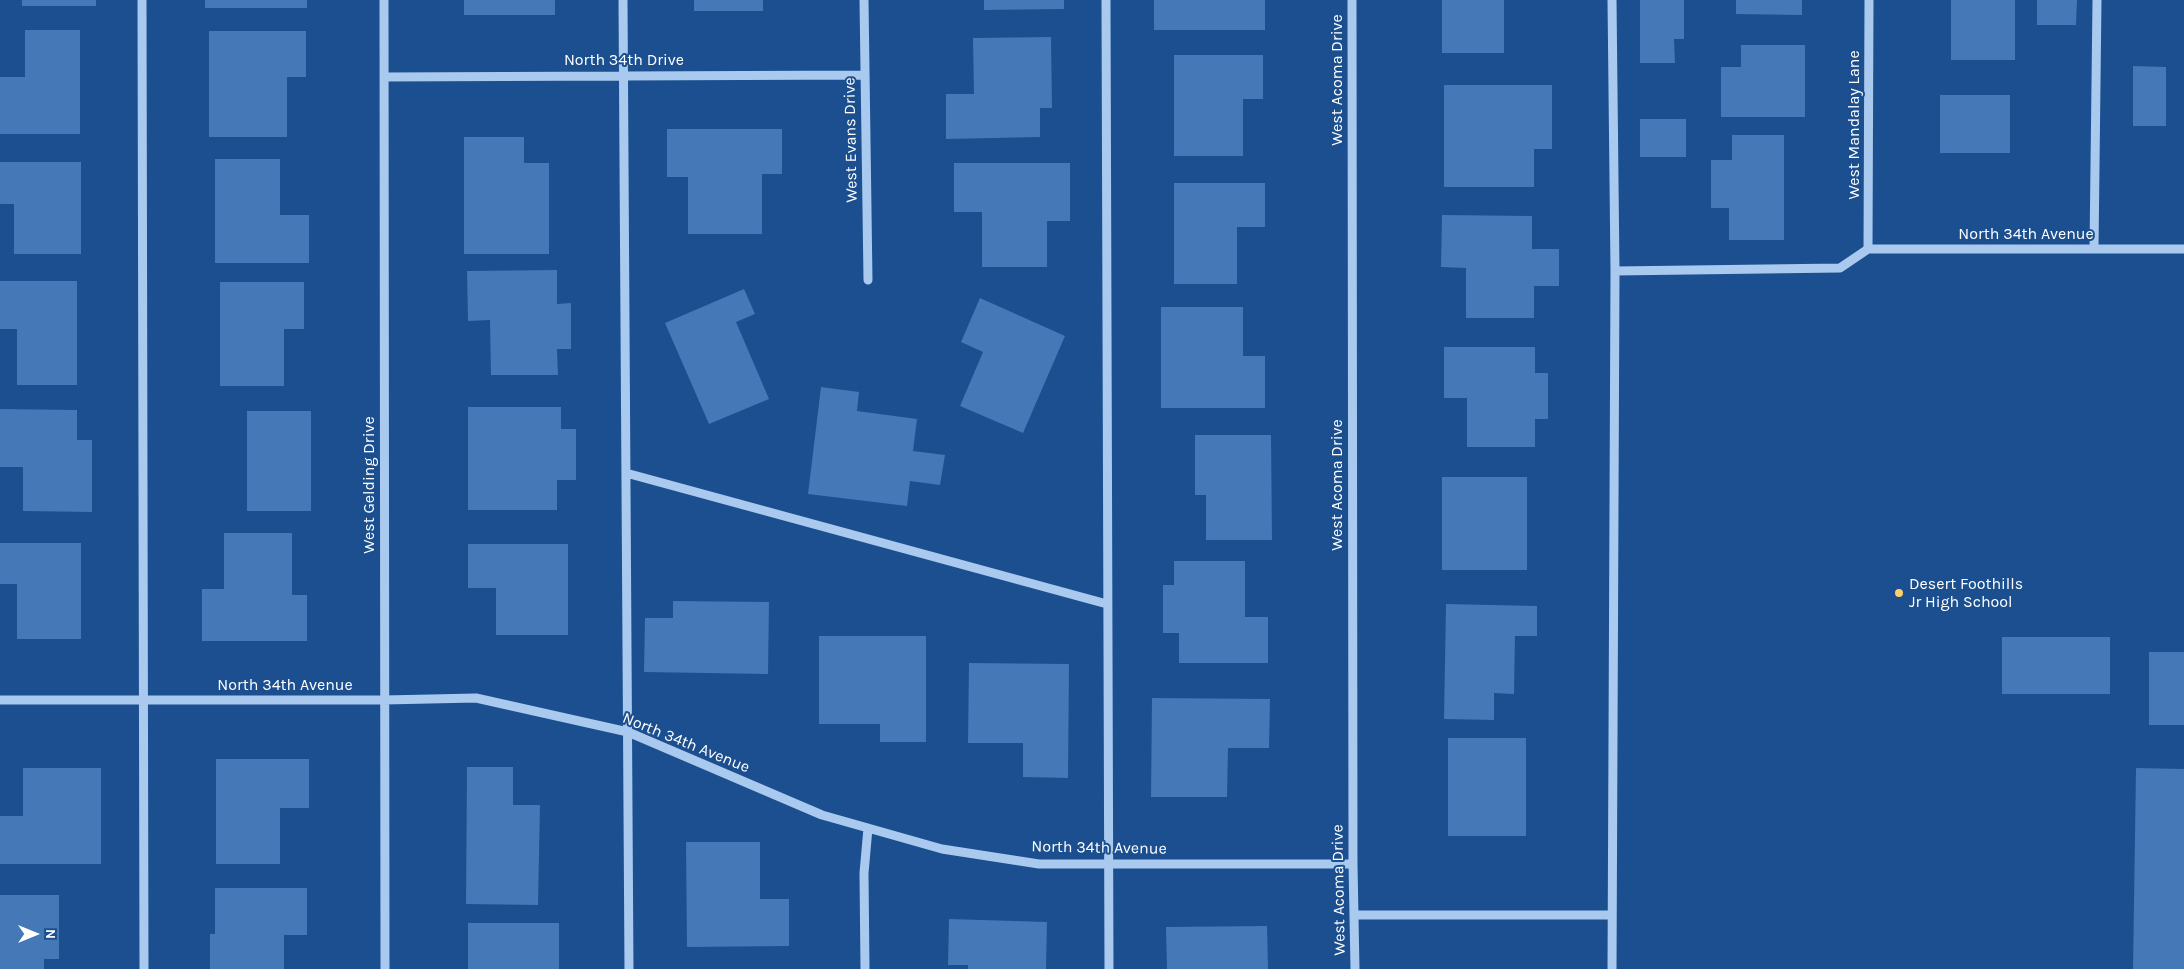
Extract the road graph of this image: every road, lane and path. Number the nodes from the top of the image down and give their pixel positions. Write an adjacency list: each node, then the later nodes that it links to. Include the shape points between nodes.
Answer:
1 (142, 0): 21 (street)
2 (384, 0): 12 (street, West Gelding Drive)
3 (623, 0): 10 (street)
4 (864, 0): 11 (street, West Evans Drive)
5 (1106, 0): 19 (street)
6 (1352, 0): 25 (street, West Acoma Drive)
7 (1612, 0): 16 (street)
8 (1869, 0): 13 (street, West Mandalay Lane)
9 (2098, 0): 14 (street)
10 (623, 75): 11 (street, North 34th Drive); 12 (street, North 34th Drive); 18 (street)
11 (864, 75): 17 (street, West Evans Drive)
12 (384, 77): 22 (street, West Gelding Drive)
13 (1868, 249): 14 (street, North 34th Avenue); 16 (street, via 1840,268)
14 (2094, 249): 15 (street, North 34th Avenue)
15 (2184, 249)
16 (1615, 271): 28 (street)
17 (868, 280)
18 (626, 473): 19 (street); 23 (street)
19 (1107, 604): 26 (street)
20 (0, 700): 21 (street, North 34th Avenue)
21 (142, 700): 22 (street, North 34th Avenue); 29 (street)
22 (384, 700): 23 (street, North 34th Avenue, via 476,698); 30 (street, West Gelding Drive)
23 (628, 732): 24 (street, North 34th Avenue, via 822,815); 31 (street)
24 (868, 828): 26 (street, North 34th Avenue, via 942,849 1039,864); 32 (street, via 864,873)
25 (1353, 864): 26 (street, North 34th Avenue); 27 (street, West Acoma Drive)
26 (1110, 865): 33 (street)
27 (1354, 915): 28 (street); 34 (street, West Acoma Drive)
28 (1612, 915): 35 (street)
29 (144, 969)
30 (385, 969)
31 (629, 969)
32 (865, 969)
33 (1109, 969)
34 (1355, 969)
35 (1612, 969)

